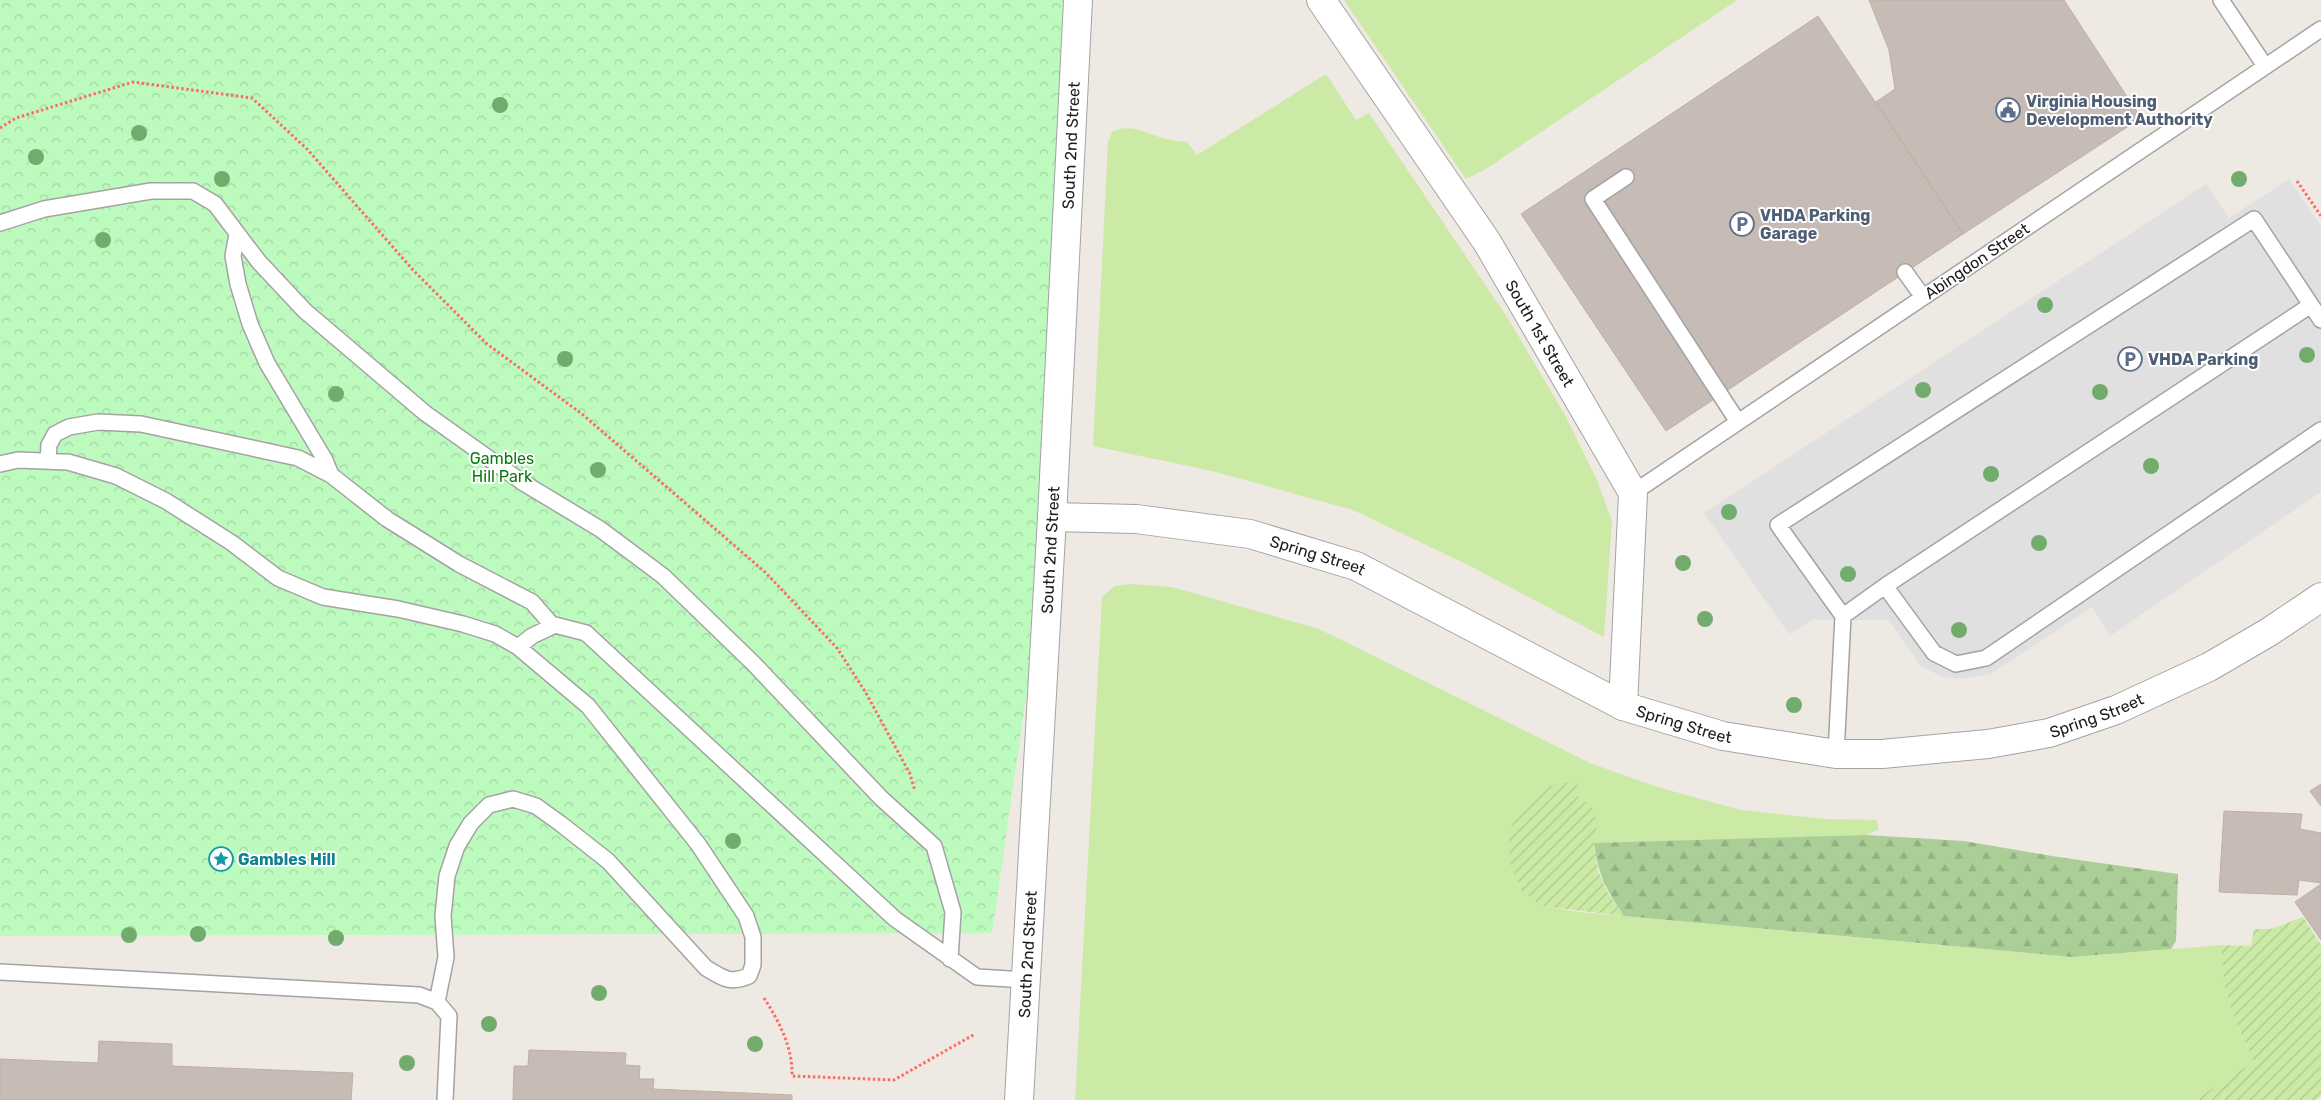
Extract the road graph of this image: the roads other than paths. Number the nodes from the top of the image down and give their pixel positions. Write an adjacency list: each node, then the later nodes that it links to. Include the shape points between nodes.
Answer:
1 (1078, 0): 19 (street, South 2nd Street)
2 (1321, 0): 18 (street, South 1st Street, via 1487,242)
3 (2221, 0): 5 (lane)
4 (2321, 28): 5 (lane, Abingdon Street)
5 (2265, 66): 10 (lane, Abingdon Street)
6 (1626, 177): 13 (lane, via 1593,200)
7 (0, 223): 8 (lane, via 44,209 150,191 193,191 215,204)
8 (237, 234): 17 (lane, via 233,256 250,324 267,363); 27 (lane, via 305,311 425,413 522,482 600,529 663,576 753,663 881,798 934,846 954,912)
9 (1905, 272): 10 (lane)
10 (1923, 297): 13 (lane, Abingdon Street)
11 (2311, 305): 12 (lane); 20 (lane); 22 (lane, via 2254,219 1778,525)
12 (2321, 320)
13 (1738, 422): 18 (lane, Abingdon Street)
14 (2321, 430): 20 (lane, via 1986,658 1956,664 1934,653)
15 (48, 461): 16 (lane, via 18,460); 17 (lane, via 49,444 55,434 69,427 98,422 141,424 298,458); 24 (lane, via 68,462 124,480 166,500 278,578 323,598 398,609 462,624 495,634)
16 (0, 464)
17 (331, 475): 23 (lane, via 387,519 459,564 532,602)
18 (1633, 493): 25 (street)
19 (1052, 517): 25 (street, Spring Street, via 1136,519 1250,534 1356,566); 29 (street, South 2nd Street)
20 (1885, 586): 22 (lane)
21 (2321, 597): 26 (street, Spring Street, via 2209,667 2116,710 2049,733 1988,744 1882,754)
22 (1843, 616): 26 (lane)
23 (553, 626): 24 (lane); 27 (lane, via 586,633 895,920)
24 (518, 647): 30 (lane, via 588,706 698,844 746,916 753,937 753,965 749,976 738,980 724,979 706,968 608,861 536,806 513,799 489,806 471,823 457,846 446,876 443,916 446,957)
25 (1623, 706): 26 (street, Spring Street, via 1723,736)
26 (1836, 754)
27 (950, 959): 29 (lane, via 977,978)
28 (0, 972): 30 (lane, via 419,995)
29 (1025, 980): 32 (street, South 2nd Street)
30 (437, 1002): 31 (lane, via 449,1016)
31 (445, 1100)
32 (1019, 1100)

